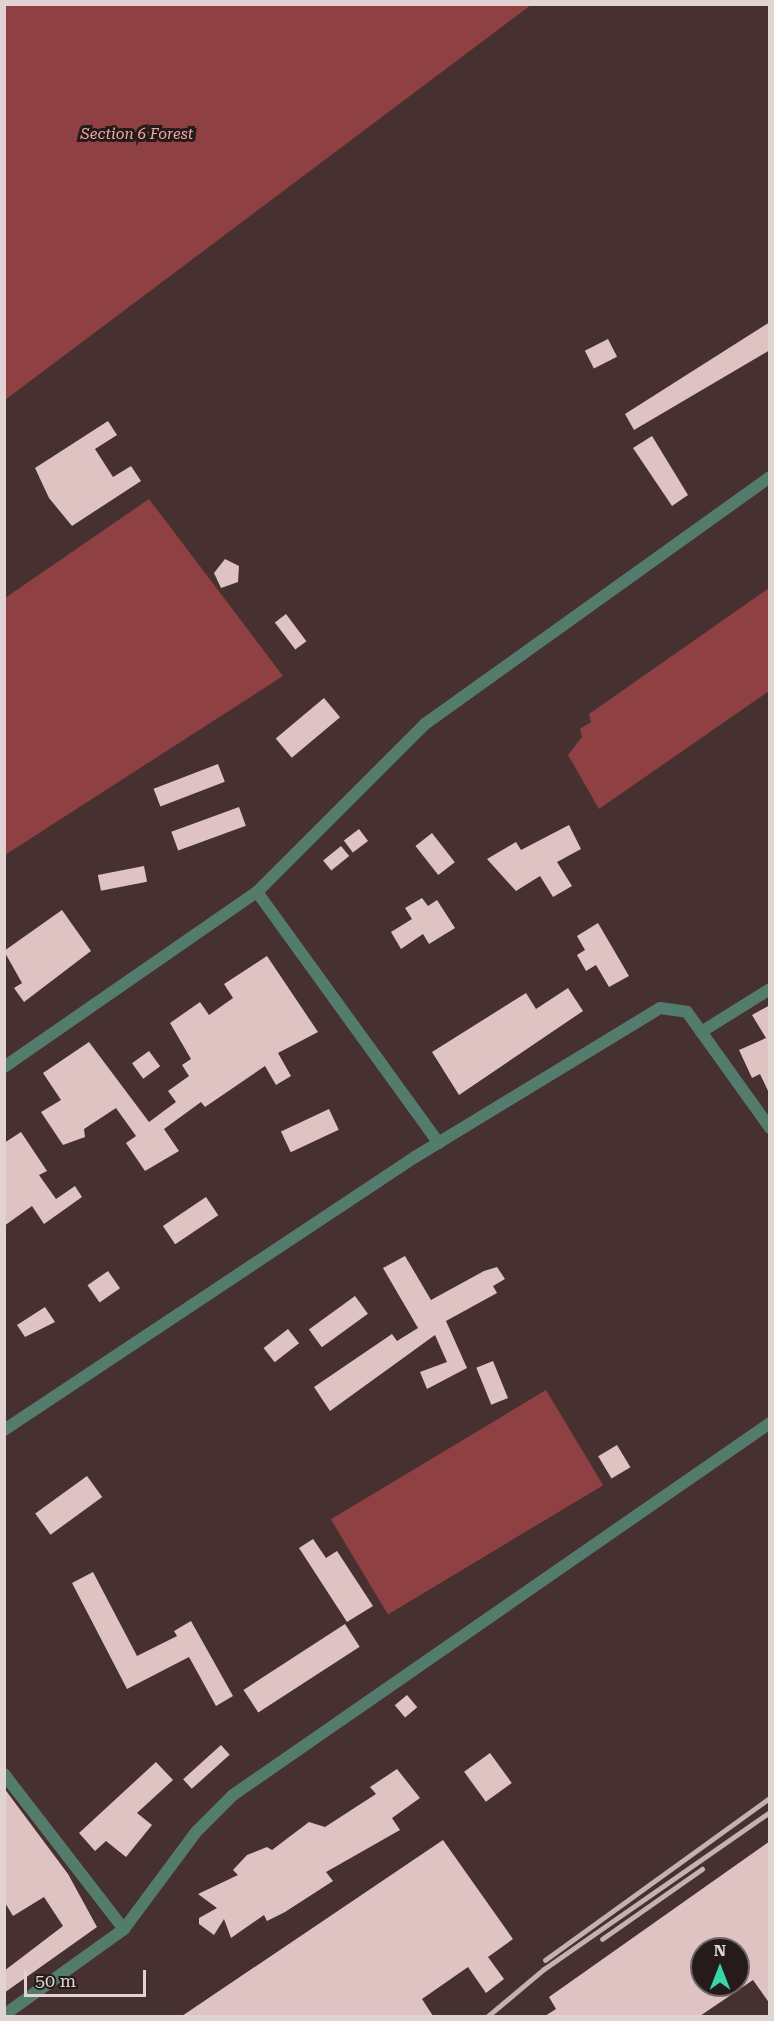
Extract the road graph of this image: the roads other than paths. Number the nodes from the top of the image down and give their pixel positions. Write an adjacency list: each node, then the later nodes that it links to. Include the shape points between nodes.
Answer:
1 (770, 477): 2 (street, via 425,724)
2 (257, 892): 5 (street); 7 (street)
3 (770, 989): 4 (street)
4 (701, 1032): 6 (street); 7 (street, via 687,1012 660,1008)
5 (4, 1066)
6 (770, 1128)
7 (439, 1143): 9 (street)
8 (770, 1424): 11 (street, via 233,1795 196,1832)
9 (4, 1430)
10 (4, 1774): 11 (street)
11 (124, 1929): 12 (street)
12 (4, 2015)

